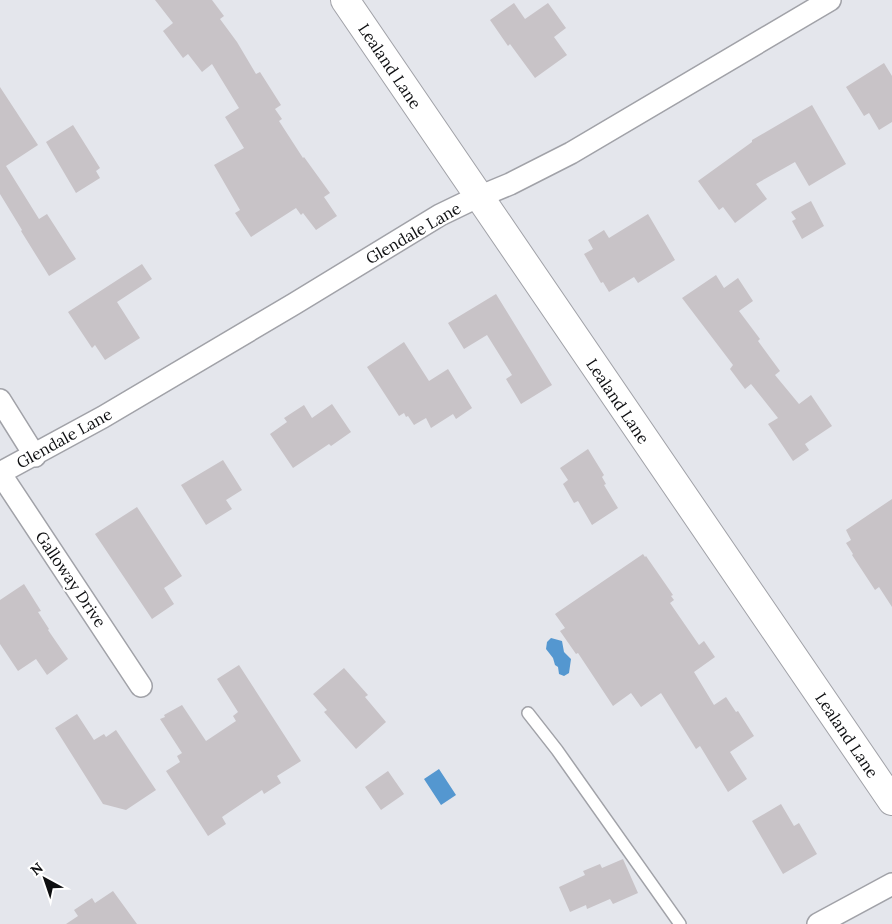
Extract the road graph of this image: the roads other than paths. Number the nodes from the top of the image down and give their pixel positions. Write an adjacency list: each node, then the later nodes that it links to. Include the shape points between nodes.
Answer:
1 (345, 0): 3 (street, Lealand Lane)
2 (830, 0): 3 (street, Glendale Lane, via 571,153)
3 (480, 197): 5 (street, Glendale Lane, via 440,215); 9 (street, Lealand Lane)
4 (0, 400): 5 (street)
5 (35, 456): 6 (street, Glendale Lane)
6 (0, 473): 7 (street, Galloway Drive)
7 (141, 686)
8 (528, 713): 11 (lane)
9 (892, 801)
10 (892, 884): 12 (street)
11 (680, 924)
12 (818, 924)

